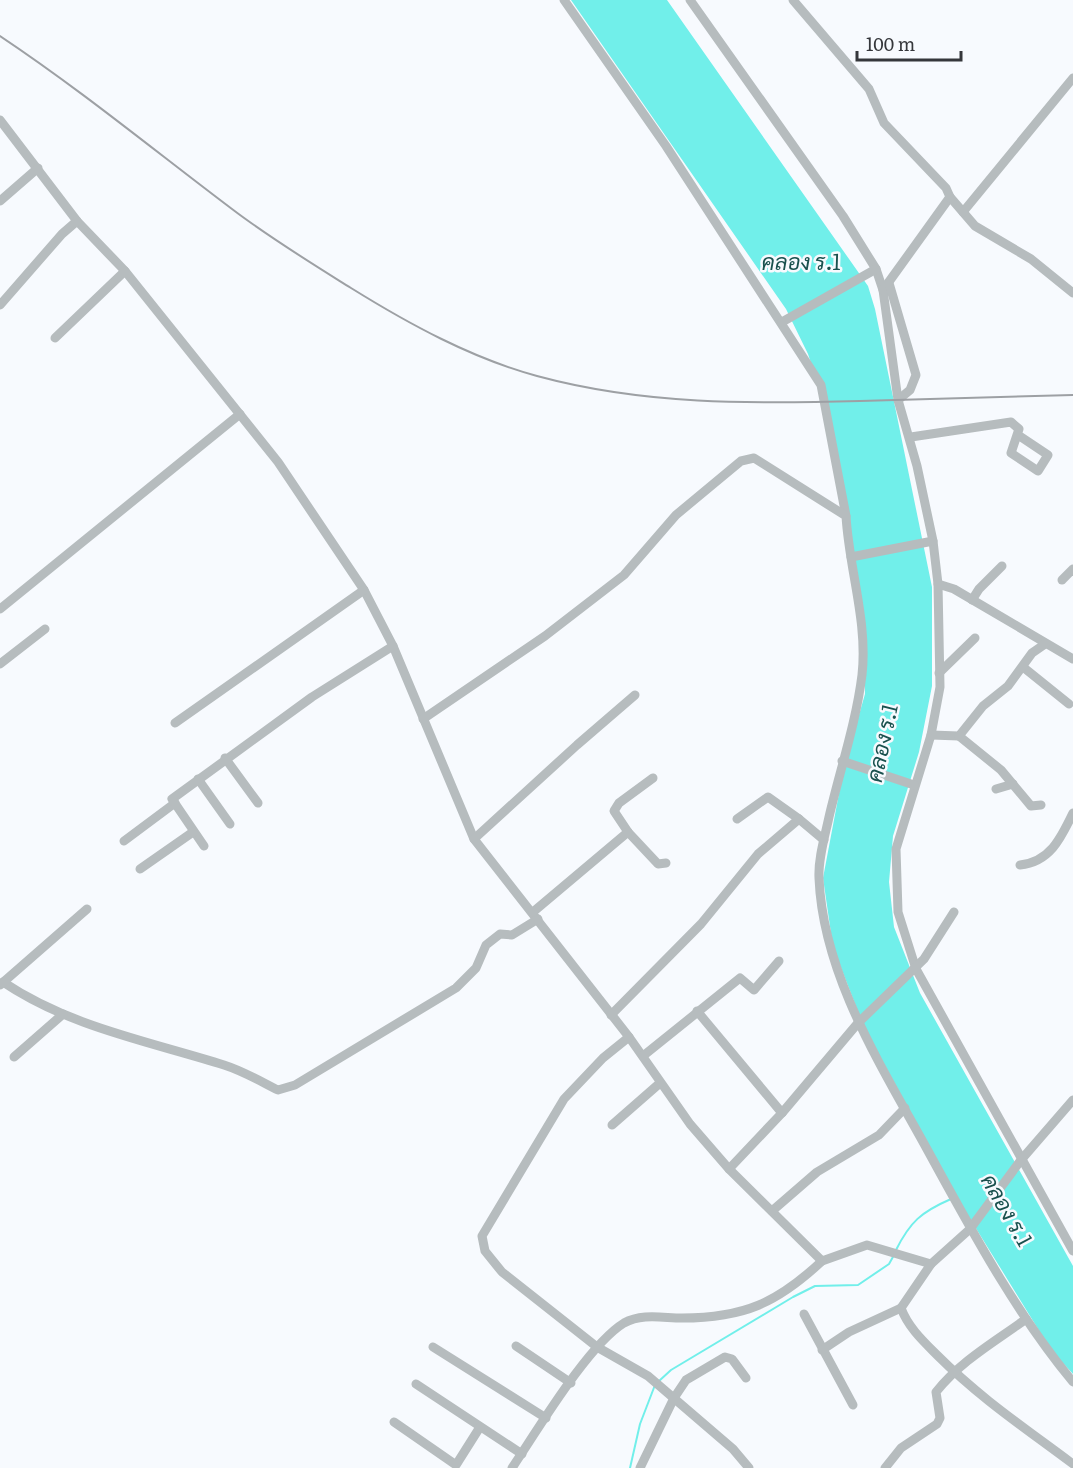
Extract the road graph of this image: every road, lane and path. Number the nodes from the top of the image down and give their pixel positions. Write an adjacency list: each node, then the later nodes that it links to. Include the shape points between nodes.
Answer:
1 (564, 0): 16 (street)
2 (690, 0): 11 (street)
3 (793, 0): 7 (street, via 869,89 884,123)
4 (1073, 78): 9 (street)
5 (0, 120): 6 (street)
6 (38, 168): 8 (street); 10 (street)
7 (950, 196): 9 (street); 13 (street)
8 (0, 201)
9 (963, 212): 14 (street, via 975,226 1031,259)
10 (77, 221): 12 (street); 15 (street)
11 (876, 269): 13 (street); 16 (street)
12 (125, 271): 17 (street); 19 (street)
13 (886, 287): 18 (street); 18 (street, via 916,375 910,390)
14 (1073, 293)
15 (0, 305)
16 (782, 322): 22 (street, via 821,385)
17 (55, 339)
18 (898, 400): 21 (street)
19 (240, 414): 29 (street, via 278,462); 31 (street)
20 (1018, 435): 21 (street, via 1018,426 1007,422)
21 (911, 437): 23 (street)
22 (846, 516): 24 (street); 42 (street, via 754,458 741,461 676,515 624,575 545,636)
23 (930, 541): 24 (street); 28 (street)
24 (854, 556): 47 (street, via 862,672 854,722)
25 (1002, 566): 30 (street)
26 (1073, 569): 27 (street)
27 (1062, 580)
28 (938, 584): 30 (street); 39 (street)
29 (364, 590): 35 (street); 43 (street)
30 (972, 600): 34 (street)
31 (0, 609)
32 (45, 629): 37 (street)
33 (975, 638): 39 (street)
34 (1045, 644): 36 (street); 38 (street, via 1032,653)
35 (393, 646): 42 (street); 46 (street)
36 (1073, 659)
37 (0, 664)
38 (1023, 667): 41 (street); 45 (street)
39 (939, 673): 44 (street)
40 (635, 695): 62 (street)
41 (1069, 704)
42 (423, 719): 62 (street)
43 (175, 723)
44 (931, 735): 45 (street); 51 (street)
45 (959, 736): 50 (street, via 982,763 1001,770)
46 (225, 758): 49 (street); 54 (street)
47 (842, 761): 51 (street); 63 (street)
48 (653, 778): 61 (street, via 614,808)
49 (198, 779): 53 (street, via 172,799); 59 (street)
50 (1013, 784): 52 (street); 55 (street, via 1031,806)
51 (915, 785): 73 (street, via 896,849 898,912)
52 (996, 789)
53 (175, 803): 60 (street); 64 (street)
54 (258, 804)
55 (1041, 805)
56 (1073, 813): 67 (street, via 1048,854 1034,864)
57 (737, 819): 58 (street, via 768,797)
58 (799, 819): 63 (street); 77 (street, via 758,854 701,924)
59 (230, 824)
60 (193, 832): 65 (street); 68 (street)
61 (628, 832): 66 (street, via 658,864); 71 (street)
62 (474, 839): 71 (street)
63 (824, 840): 78 (street, via 819,877 831,949)
64 (124, 841)
65 (204, 846)
66 (666, 863)
67 (1020, 865)
68 (140, 869)
69 (87, 909): 74 (street)
70 (954, 912): 73 (street)
71 (536, 916): 76 (street, via 512,935 500,934 486,945 467,979 435,1002 295,1085 278,1090 227,1066); 77 (street)
72 (780, 962): 75 (street, via 754,990 740,978)
73 (916, 969): 78 (street); 88 (street)
74 (1, 983): 76 (street, via 32,1002)
75 (697, 1011): 80 (street); 86 (street)
76 (63, 1014): 81 (street)
77 (611, 1015): 79 (street)
78 (858, 1023): 84 (street); 86 (street)
79 (629, 1037): 80 (street); 100 (street, via 564,1099 482,1236 484,1251 502,1272)
80 (643, 1056): 82 (street)
81 (14, 1057)
82 (660, 1083): 87 (street); 89 (street)
83 (1073, 1100): 85 (street)
84 (904, 1108): 90 (street, via 879,1135 817,1172); 91 (street)
85 (1069, 1112): 88 (street)
86 (782, 1113): 89 (street)
87 (612, 1125)
88 (1021, 1160): 91 (street); 92 (street)
89 (729, 1169): 90 (street)
90 (772, 1211): 93 (street)
91 (970, 1228): 94 (street); 97 (street)
92 (1073, 1251)
93 (822, 1261): 94 (street, via 867,1245); 100 (street, via 793,1288 761,1305 732,1314 641,1317 624,1323)
94 (931, 1264): 95 (street)
95 (901, 1308): 101 (street, via 849,1332); 102 (street, via 921,1339)
96 (804, 1314): 101 (street)
97 (1026, 1319): 102 (street); 104 (street)
98 (516, 1346): 105 (street)
99 (433, 1347): 109 (street)
100 (597, 1347): 105 (street); 107 (street, via 648,1376)
101 (822, 1350): 108 (street)
102 (953, 1371): 113 (street, via 988,1403); 117 (street, via 936,1392 940,1418 937,1424 901,1448)
103 (746, 1378): 107 (street, via 732,1359 725,1357 686,1380)
104 (1073, 1382)
105 (571, 1383): 109 (street)
106 (416, 1384): 111 (street)
107 (674, 1398): 115 (street); 116 (street)
108 (853, 1405)
109 (546, 1418): 112 (street)
110 (394, 1422): 111 (street, via 456,1465)
111 (480, 1427): 112 (street)
112 (522, 1454): 114 (street)
113 (1073, 1464)
114 (512, 1468)
115 (640, 1468)
116 (749, 1468)
117 (885, 1468)

